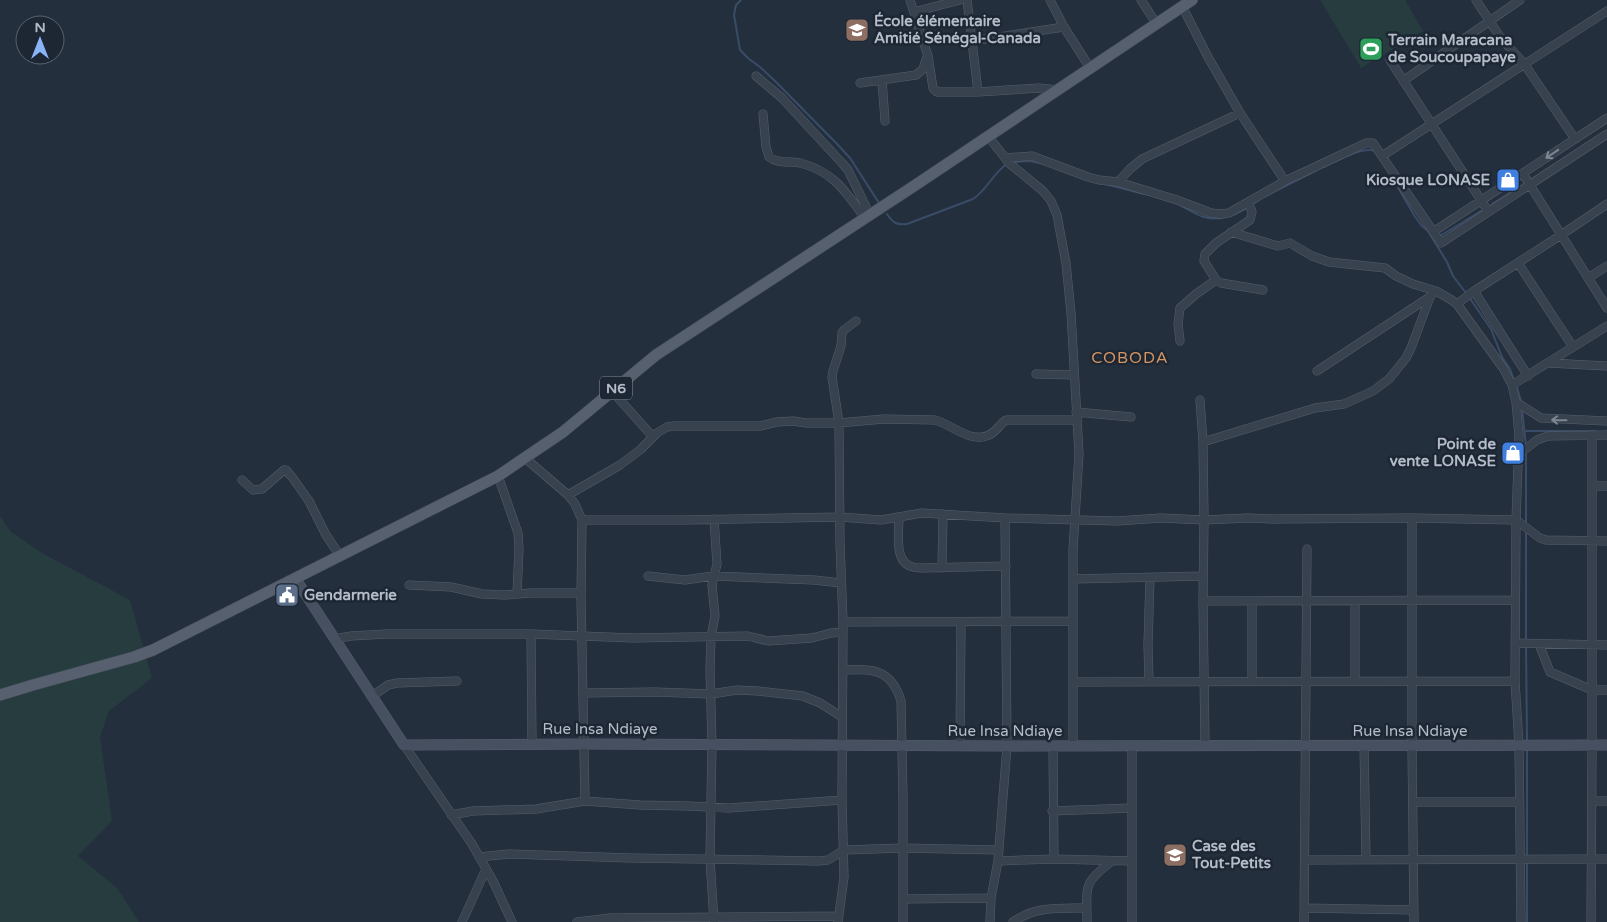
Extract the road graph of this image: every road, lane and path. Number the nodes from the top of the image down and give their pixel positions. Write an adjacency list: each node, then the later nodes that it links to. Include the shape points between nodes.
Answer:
1 (910, 0): 10 (street)
2 (960, 0): 10 (street)
3 (967, 0): 14 (street)
4 (1050, 0): 13 (street)
5 (1141, 0): 12 (street)
6 (1476, 0): 11 (street)
7 (1520, 0): 11 (street)
8 (1187, 3): 12 (main road, N6); 25 (street, via 1208,57)
9 (1607, 11): 17 (street)
10 (914, 12): 15 (street)
11 (1489, 20): 17 (street); 21 (street)
12 (1156, 23): 18 (main road, N6)
13 (1064, 27): 14 (street); 18 (street)
14 (972, 42): 24 (street)
15 (928, 56): 20 (street, via 923,69 916,75); 24 (street, via 935,91)
16 (1390, 60): 21 (street)
17 (1524, 65): 29 (street); 32 (street)
18 (1090, 68): 23 (main road, N6)
19 (756, 76): 43 (street, via 782,98 848,170)
20 (882, 80): 22 (street); 28 (street)
21 (1403, 81): 29 (street)
22 (860, 83)
23 (1057, 90): 24 (street); 31 (main road, N6)
24 (978, 92)
25 (1240, 113): 36 (street, via 1142,159); 37 (street)
26 (763, 114): 43 (street, via 769,157 777,162 816,168 828,175)
27 (1607, 118): 32 (street)
28 (885, 121)
29 (1431, 125): 33 (street); 39 (street)
30 (1607, 134): 38 (street)
31 (988, 136): 34 (street); 43 (main road, N6)
32 (1575, 139): 35 (street, one-way to 35)
33 (1382, 156): 37 (street, via 1373,143 1366,143); 45 (street)
34 (1005, 158): 36 (street, via 1032,156 1088,177); 64 (street, via 1044,191 1058,215 1067,271)
35 (1523, 174): 38 (street); 39 (street)
36 (1118, 182): 40 (street, via 1210,213 1229,213)
37 (1285, 182): 40 (street)
38 (1530, 185): 42 (street); 46 (street)
39 (1481, 200): 42 (street); 45 (street)
40 (1248, 202): 44 (street, via 1252,212 1250,220)
41 (1607, 204): 46 (street)
42 (1488, 211): 45 (street, via 1441,243)
43 (867, 216): 67 (main road, N6, via 656,355)
44 (1231, 232): 50 (street, via 1205,254 1206,265); 53 (street, via 1278,246 1290,243 1329,262 1380,267)
45 (1432, 232)
46 (1561, 236): 47 (street); 49 (street)
47 (1518, 263): 52 (street); 59 (street)
48 (1607, 266): 49 (street)
49 (1588, 278): 55 (street)
50 (1216, 280): 51 (street); 58 (street, via 1180,308)
51 (1264, 290)
52 (1474, 290): 54 (street); 65 (street)
53 (1433, 294): 54 (street); 62 (street); 77 (street, via 1406,358 1389,379 1373,391 1344,404 1315,408)
54 (1457, 304): 66 (street)
55 (1607, 308)
56 (856, 321): 73 (street, via 844,330 833,371)
57 (1607, 326): 59 (street)
58 (1180, 341)
59 (1573, 348): 60 (street)
60 (1548, 363): 61 (street); 65 (street)
61 (1607, 366)
62 (1317, 371)
63 (1036, 374): 64 (street)
64 (1074, 374): 70 (street)
65 (1528, 376): 66 (street)
66 (1512, 385): 69 (street)
67 (612, 391): 76 (street); 79 (main road, N6, via 563,432)
68 (1200, 400): 77 (street)
69 (1516, 402): 72 (street, one-way to 69, via 1541,418); 78 (street)
70 (1076, 416): 71 (street); 73 (street, via 1006,420 992,435 984,437 956,431 935,420 884,419); 92 (street, via 1079,466)
71 (1131, 417)
72 (1604, 421): 75 (street)
73 (839, 423): 76 (street, via 793,421 760,426 674,426); 86 (street)
74 (1592, 435): 75 (street); 78 (street, via 1548,436); 82 (street)
75 (1604, 435)
76 (653, 437): 84 (street, via 620,465)
77 (1203, 442): 93 (street)
78 (1519, 454): 94 (street)
79 (525, 458): 80 (main road, N6); 84 (street)
80 (498, 476): 98 (main road, N6); 110 (street, via 518,533)
81 (242, 480): 98 (street, via 253,490 259,490 286,470)
82 (1592, 486): 83 (street); 95 (street)
83 (1607, 486)
84 (568, 495): 91 (street)
85 (944, 514): 87 (street); 88 (street); 100 (street)
86 (840, 517): 87 (street, via 881,520); 90 (street); 107 (street)
87 (899, 517): 100 (street, via 903,561 909,566)
88 (1005, 518): 92 (street); 99 (street)
89 (1412, 518): 93 (street); 94 (street); 116 (street)
90 (714, 519): 91 (street); 102 (street, via 717,564)
91 (582, 520): 109 (street)
92 (1074, 520): 93 (street); 106 (street)
93 (1204, 520): 103 (street)
94 (1516, 520): 95 (street, via 1546,540); 111 (street)
95 (1592, 540): 96 (street); 128 (street)
96 (1607, 541)
97 (1307, 549): 114 (street)
98 (340, 556): 104 (main road, N6)
99 (1006, 566): 100 (street); 117 (street)
100 (942, 568)
101 (648, 576): 102 (street, via 685,580)
102 (713, 576): 107 (street); 124 (street, via 715,616)
103 (1203, 576): 105 (street); 112 (street)
104 (294, 578): 125 (main road); 144 (main road, N6, via 141,655)
105 (1150, 578): 106 (street); 132 (street)
106 (1073, 579): 118 (street)
107 (841, 583): 119 (street)
108 (409, 585): 110 (street, via 451,587 482,594)
109 (581, 593): 110 (street); 123 (street)
110 (516, 594)
111 (1516, 600): 116 (street); 126 (street)
112 (1203, 601): 113 (street); 133 (street)
113 (1252, 601): 114 (street); 134 (street)
114 (1307, 601): 115 (street); 135 (street)
115 (1355, 601): 116 (street); 136 (street)
116 (1413, 601): 137 (street)
117 (1007, 621): 118 (street); 120 (street); 161 (street)
118 (1072, 621): 139 (street)
119 (843, 622): 120 (street); 121 (street)
120 (961, 622): 160 (street)
121 (843, 632): 124 (street, via 768,641 748,636); 130 (street)
122 (531, 634): 123 (street); 125 (street, via 386,634); 148 (street)
123 (582, 635): 124 (street); 142 (street)
124 (711, 637): 143 (street)
125 (334, 639): 145 (main road)
126 (1515, 643): 127 (street); 138 (street)
127 (1539, 644): 128 (street); 140 (street, via 1550,672)
128 (1592, 645): 129 (street); 140 (street)
129 (1607, 645)
130 (843, 670): 146 (street); 153 (street, via 876,671 890,680 901,700)
131 (457, 681): 145 (street, via 397,683 388,685)
132 (1149, 681): 133 (street); 139 (street)
133 (1204, 681): 134 (street); 155 (street)
134 (1252, 681): 135 (street)
135 (1306, 681): 136 (street); 156 (street)
136 (1354, 681): 137 (street)
137 (1412, 681): 138 (street); 164 (street)
138 (1515, 681): 158 (street)
139 (1073, 682): 163 (street)
140 (1592, 690): 141 (street); 147 (street)
141 (1607, 690)
142 (583, 693): 143 (street); 149 (street)
143 (710, 694): 146 (street, via 737,690 803,696); 150 (street)
144 (0, 695)
145 (371, 697): 151 (main road)
146 (842, 717): 152 (street)
147 (1592, 739)
148 (532, 744): 149 (main road, Rue Insa Ndiaye); 151 (main road, Rue Insa Ndiaye)
149 (584, 744): 150 (main road, Rue Insa Ndiaye); 167 (street)
150 (712, 744): 152 (main road, Rue Insa Ndiaye); 172 (street)
151 (404, 745): 175 (street)
152 (842, 745): 153 (main road, Rue Insa Ndiaye); 166 (street)
153 (902, 745): 160 (main road, Rue Insa Ndiaye); 176 (street)
154 (1132, 745): 155 (main road, Rue Insa Ndiaye); 163 (main road, Rue Insa Ndiaye); 173 (street)
155 (1205, 745): 156 (main road, Rue Insa Ndiaye)
156 (1306, 745): 157 (main road, Rue Insa Ndiaye); 184 (street)
157 (1364, 745): 164 (main road, Rue Insa Ndiaye); 185 (street)
158 (1519, 745): 159 (main road, Rue Insa Ndiaye); 164 (main road, Rue Insa Ndiaye); 171 (street)
159 (1607, 745)
160 (960, 746): 161 (main road, Rue Insa Ndiaye)
161 (1008, 746): 162 (main road, Rue Insa Ndiaye); 178 (street)
162 (1052, 746): 163 (main road, Rue Insa Ndiaye); 174 (street)
163 (1073, 746)
164 (1412, 746): 170 (street)
165 (1592, 752): 168 (street)
166 (842, 800): 172 (street); 177 (street)
167 (585, 801): 172 (street); 175 (street, via 536,809)
168 (1592, 801): 169 (street); 183 (street)
169 (1607, 801)
170 (1413, 802): 171 (street); 190 (street)
171 (1520, 802): 182 (street)
172 (712, 808): 180 (street)
173 (1132, 808): 174 (street); 189 (street)
174 (1052, 811): 181 (street)
175 (452, 815): 179 (street)
176 (902, 848): 177 (street); 178 (street); 193 (street)
177 (844, 850): 180 (street, via 820,861); 197 (street)
178 (999, 850): 187 (street)
179 (480, 857): 180 (street, via 509,854); 191 (street)
180 (710, 858): 199 (street)
181 (1054, 859): 187 (street); 188 (street)
182 (1520, 859): 183 (street); 190 (street); 210 (street)
183 (1592, 859): 186 (street); 211 (street)
184 (1305, 860): 185 (street); 195 (street)
185 (1366, 860): 190 (street)
186 (1607, 860)
187 (998, 861): 192 (street)
188 (1112, 861): 189 (street); 194 (street, via 1092,877 1086,888)
189 (1132, 861): 207 (street)
190 (1414, 861): 196 (street)
191 (486, 869): 200 (street); 201 (street)
192 (990, 898): 193 (street); 204 (street)
193 (903, 899): 203 (street)
194 (1087, 908): 205 (street, via 1046,909); 206 (street)
195 (1304, 908): 196 (street); 208 (street)
196 (1414, 910): 209 (street)
197 (838, 919): 199 (street)
198 (659, 920): 199 (street); 202 (street, via 610,918)
199 (714, 920)
200 (462, 922)
201 (512, 922)
202 (577, 922)
203 (903, 922)
204 (990, 922)
205 (1013, 922)
206 (1087, 922)
207 (1132, 922)
208 (1304, 922)
209 (1414, 922)
210 (1521, 922)
211 (1592, 922)

